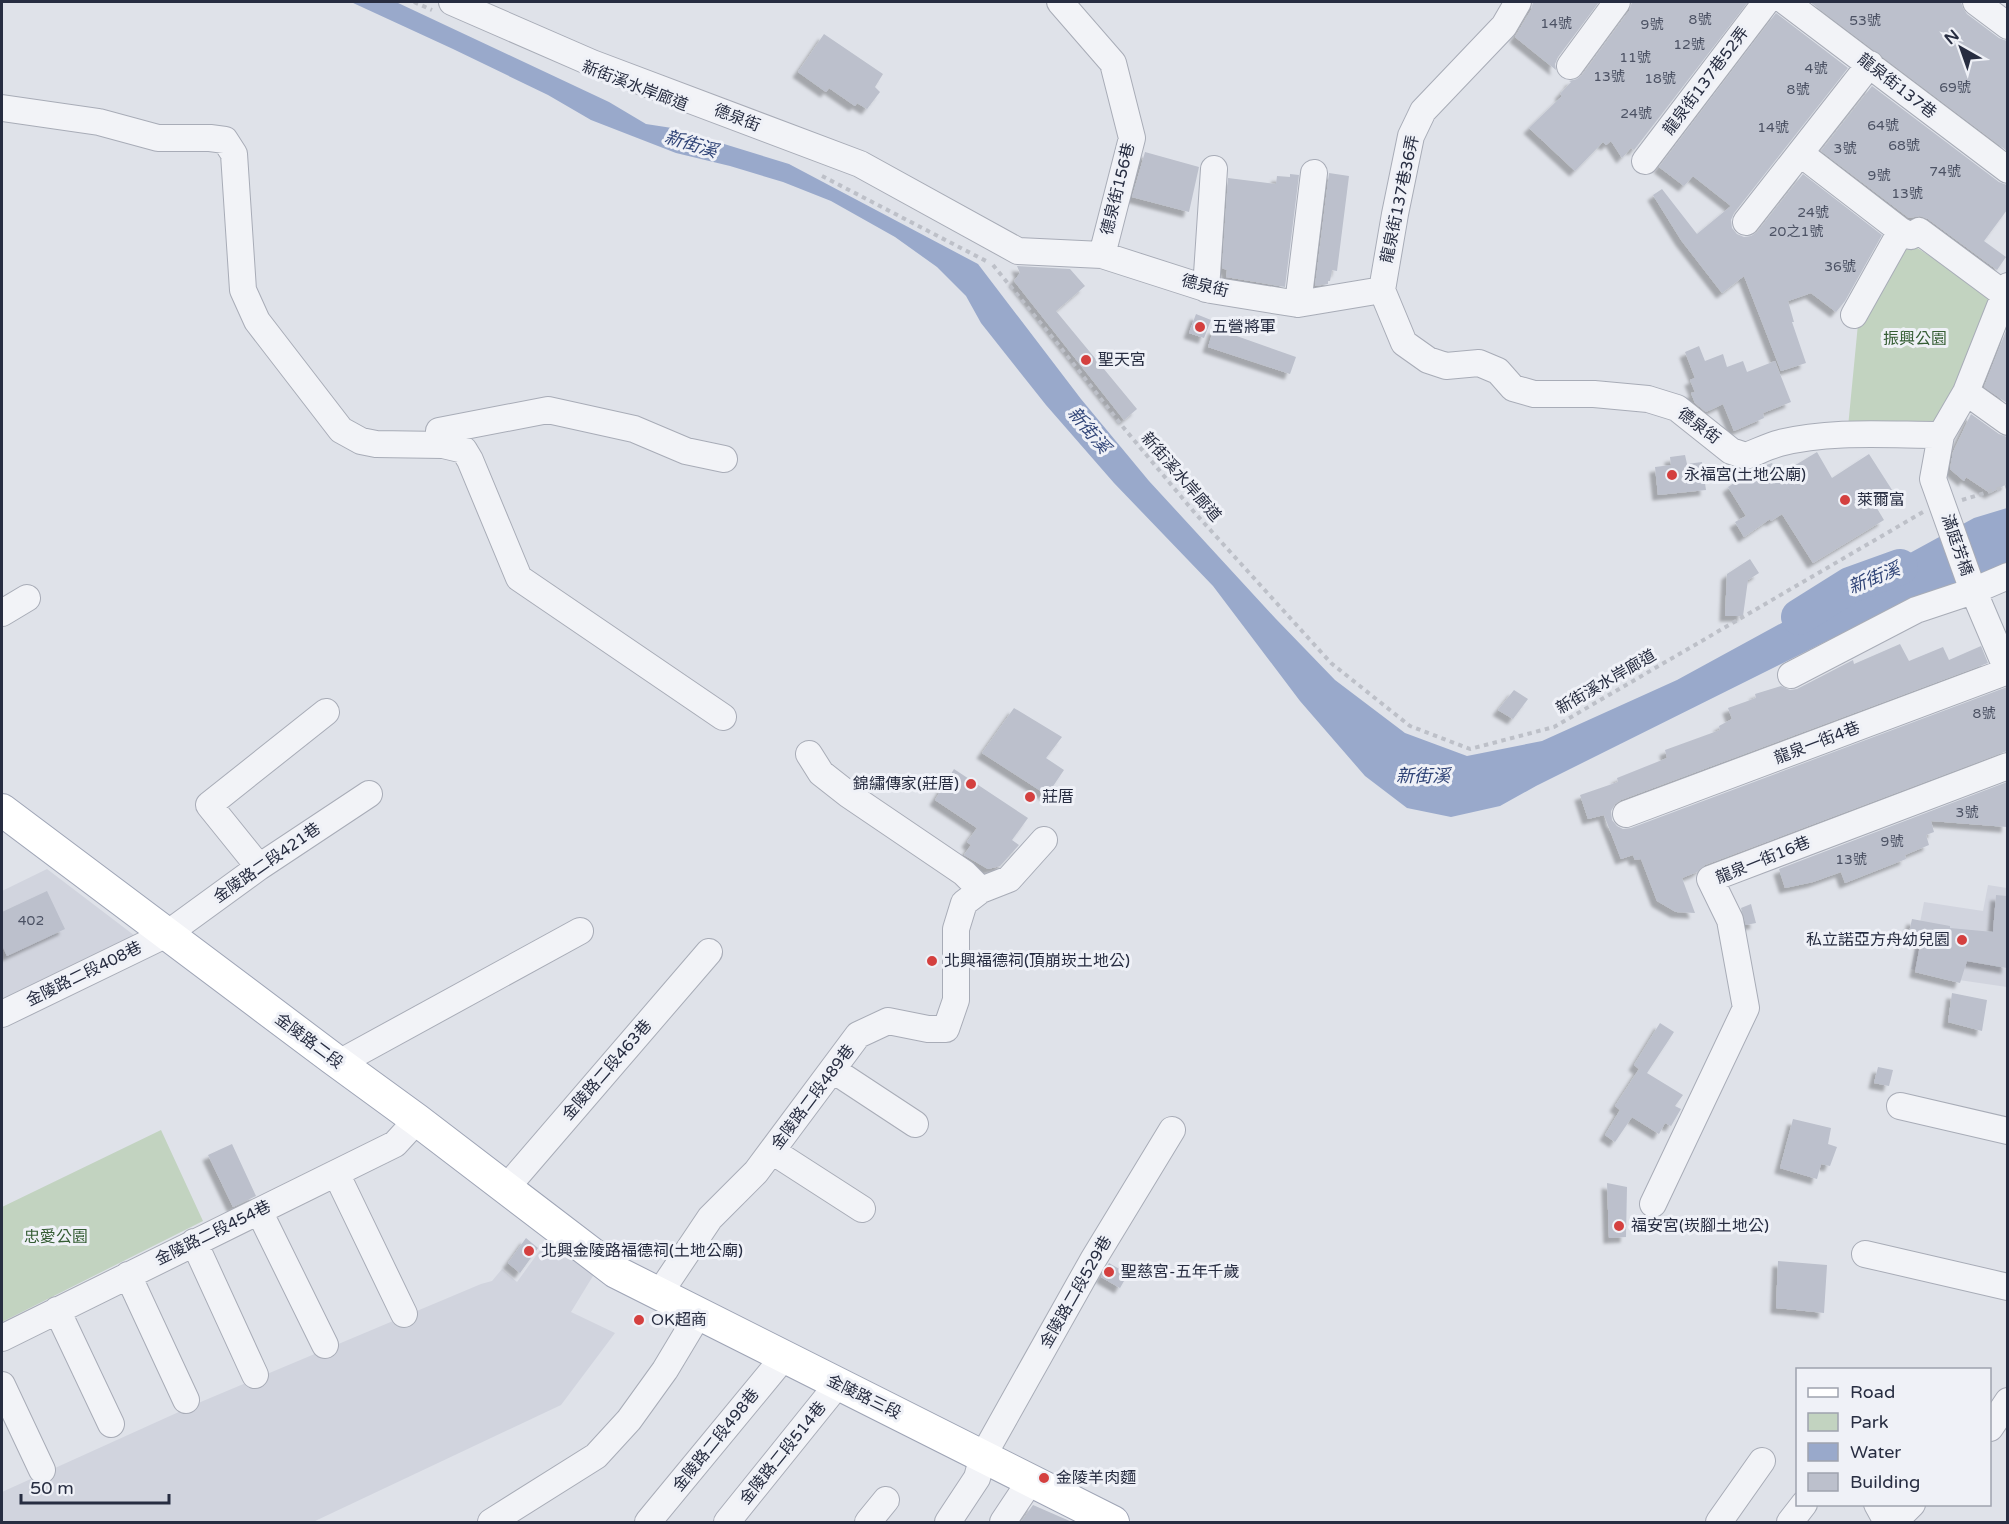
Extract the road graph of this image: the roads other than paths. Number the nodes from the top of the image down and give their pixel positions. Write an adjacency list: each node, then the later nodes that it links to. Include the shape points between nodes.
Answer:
1 (1060, 2): 19 (street, 德泉街156巷, via 1113,63 1132,138)
2 (1518, 2): 21 (street, 龍泉街137巷36弄, via 1504,26 1423,111 1411,136)
3 (1617, 2): 10 (street)
4 (1767, 2): 13 (street, 龍泉街137巷52弄)
5 (1786, 2): 9 (street, 龍泉街137巷)
6 (1976, 2): 8 (street)
7 (443, 6): 19 (street, 德泉街, via 860,164 1018,251)
8 (2007, 26)
9 (1870, 64): 12 (street); 15 (street, 龍泉街137巷)
10 (1570, 66)
11 (2, 108): 28 (street, via 99,122 158,138 225,140 234,154 243,290 257,321 341,430 376,444)
12 (1801, 154): 17 (street); 18 (street)
13 (1646, 160)
14 (1215, 169): 20 (street)
15 (2007, 170)
16 (1314, 173): 23 (street)
17 (1746, 222)
18 (1901, 231): 22 (street, via 1911,236 1919,231); 24 (street)
19 (1102, 255): 20 (street, 德泉街)
20 (1206, 289): 23 (street, 德泉街)
21 (1382, 290): 23 (street, 德泉街); 27 (street, 德泉街, via 1404,343 1428,360 1446,366 1479,363 1498,371 1513,388 1534,394 1648,399 1677,408 1731,451 1746,456 1799,439)
22 (2006, 290): 25 (street)
23 (1298, 304)
24 (1854, 315)
25 (1966, 392): 26 (street); 27 (street)
26 (2007, 422)
27 (1941, 435): 31 (street, 滿庭芳橋, via 1933,479)
28 (441, 445): 29 (street, via 439,431 548,410 634,429 686,451); 37 (street, via 464,450 470,460 519,578)
29 (724, 459)
30 (2007, 576): 31 (street)
31 (1972, 588): 34 (street, 滿庭芳橋); 35 (street, via 1916,610)
32 (27, 598): 33 (street)
33 (2, 613)
34 (2007, 671): 42 (street, 龍泉一街4巷)
35 (1791, 675)
36 (326, 712): 44 (street, via 209,805)
37 (723, 717)
38 (809, 754): 45 (street, via 821,774 964,873)
39 (2007, 766): 60 (street, 龍泉一街16巷, via 1710,879 1730,920 1746,1008)
40 (369, 794): 44 (street, 金陵路二段421巷)
41 (2, 810): 47 (main road, 金陵路二段)
42 (1626, 814)
43 (1044, 840): 45 (street, via 1009,879)
44 (259, 867): 47 (street, 金陵路二段421巷)
45 (981, 890): 51 (street, 金陵路二段489巷, via 964,903 956,929 956,1000 946,1029 888,1021 858,1035)
46 (580, 931): 50 (street)
47 (167, 934): 49 (street, 金陵路二段408巷); 50 (main road, 金陵路二段)
48 (709, 952): 59 (street, 金陵路二段463巷)
49 (2, 1014)
50 (339, 1063): 53 (main road, 金陵路二段)
51 (833, 1070): 54 (street); 57 (street, 金陵路二段489巷)
52 (1900, 1106): 56 (street)
53 (417, 1120): 58 (street, 金陵路二段454巷, via 395,1144); 59 (main road, 金陵路二段)
54 (915, 1124)
55 (1172, 1130): 82 (street, 金陵路二段529巷, via 1093,1260)
56 (2007, 1131)
57 (772, 1151): 61 (street); 68 (street, 金陵路二段489巷, via 710,1218)
58 (336, 1173): 62 (street, 金陵路二段454巷); 70 (street)
59 (506, 1188): 65 (main road, 金陵路二段)
60 (1653, 1204)
61 (862, 1209)
62 (259, 1211): 63 (street, 金陵路二段454巷); 73 (street)
63 (194, 1242): 66 (street, 金陵路二段454巷); 75 (street)
64 (1865, 1254): 67 (street)
65 (616, 1272): 68 (main road, 金陵路三段)
66 (128, 1275): 69 (street, 金陵路二段454巷); 78 (street)
67 (2007, 1287)
68 (659, 1294): 71 (main road, 金陵路三段)
69 (57, 1310): 72 (street, 金陵路二段454巷); 80 (street)
70 (404, 1314)
71 (698, 1315): 74 (main road, 金陵路三段); 90 (street, via 665,1370 596,1456)
72 (2, 1338)
73 (325, 1345)
74 (784, 1357): 76 (main road, 金陵路三段); 91 (street, 金陵路二段498巷)
75 (255, 1375)
76 (838, 1384): 82 (main road, 金陵路三段); 92 (street, 金陵路二段514巷)
77 (2, 1385): 84 (street)
78 (186, 1401)
79 (2007, 1401): 81 (street)
80 (111, 1424)
81 (1991, 1425)
82 (983, 1456): 85 (main road, 金陵路三段); 94 (street, 金陵路二段529巷, via 977,1478)
83 (1762, 1461): 97 (street)
84 (42, 1470)
85 (1031, 1480): 95 (street); 96 (main road, 金陵路三段)
86 (886, 1500): 93 (street)
87 (1802, 1506): 98 (street)
88 (1878, 1506): 99 (street)
89 (1910, 1506): 100 (street)
90 (491, 1522)
91 (648, 1522)
92 (727, 1522)
93 (868, 1522)
94 (948, 1522)
95 (1003, 1522)
96 (1113, 1522)
97 (1719, 1522)
98 (1790, 1522)
99 (1887, 1522)
100 (1894, 1522)

